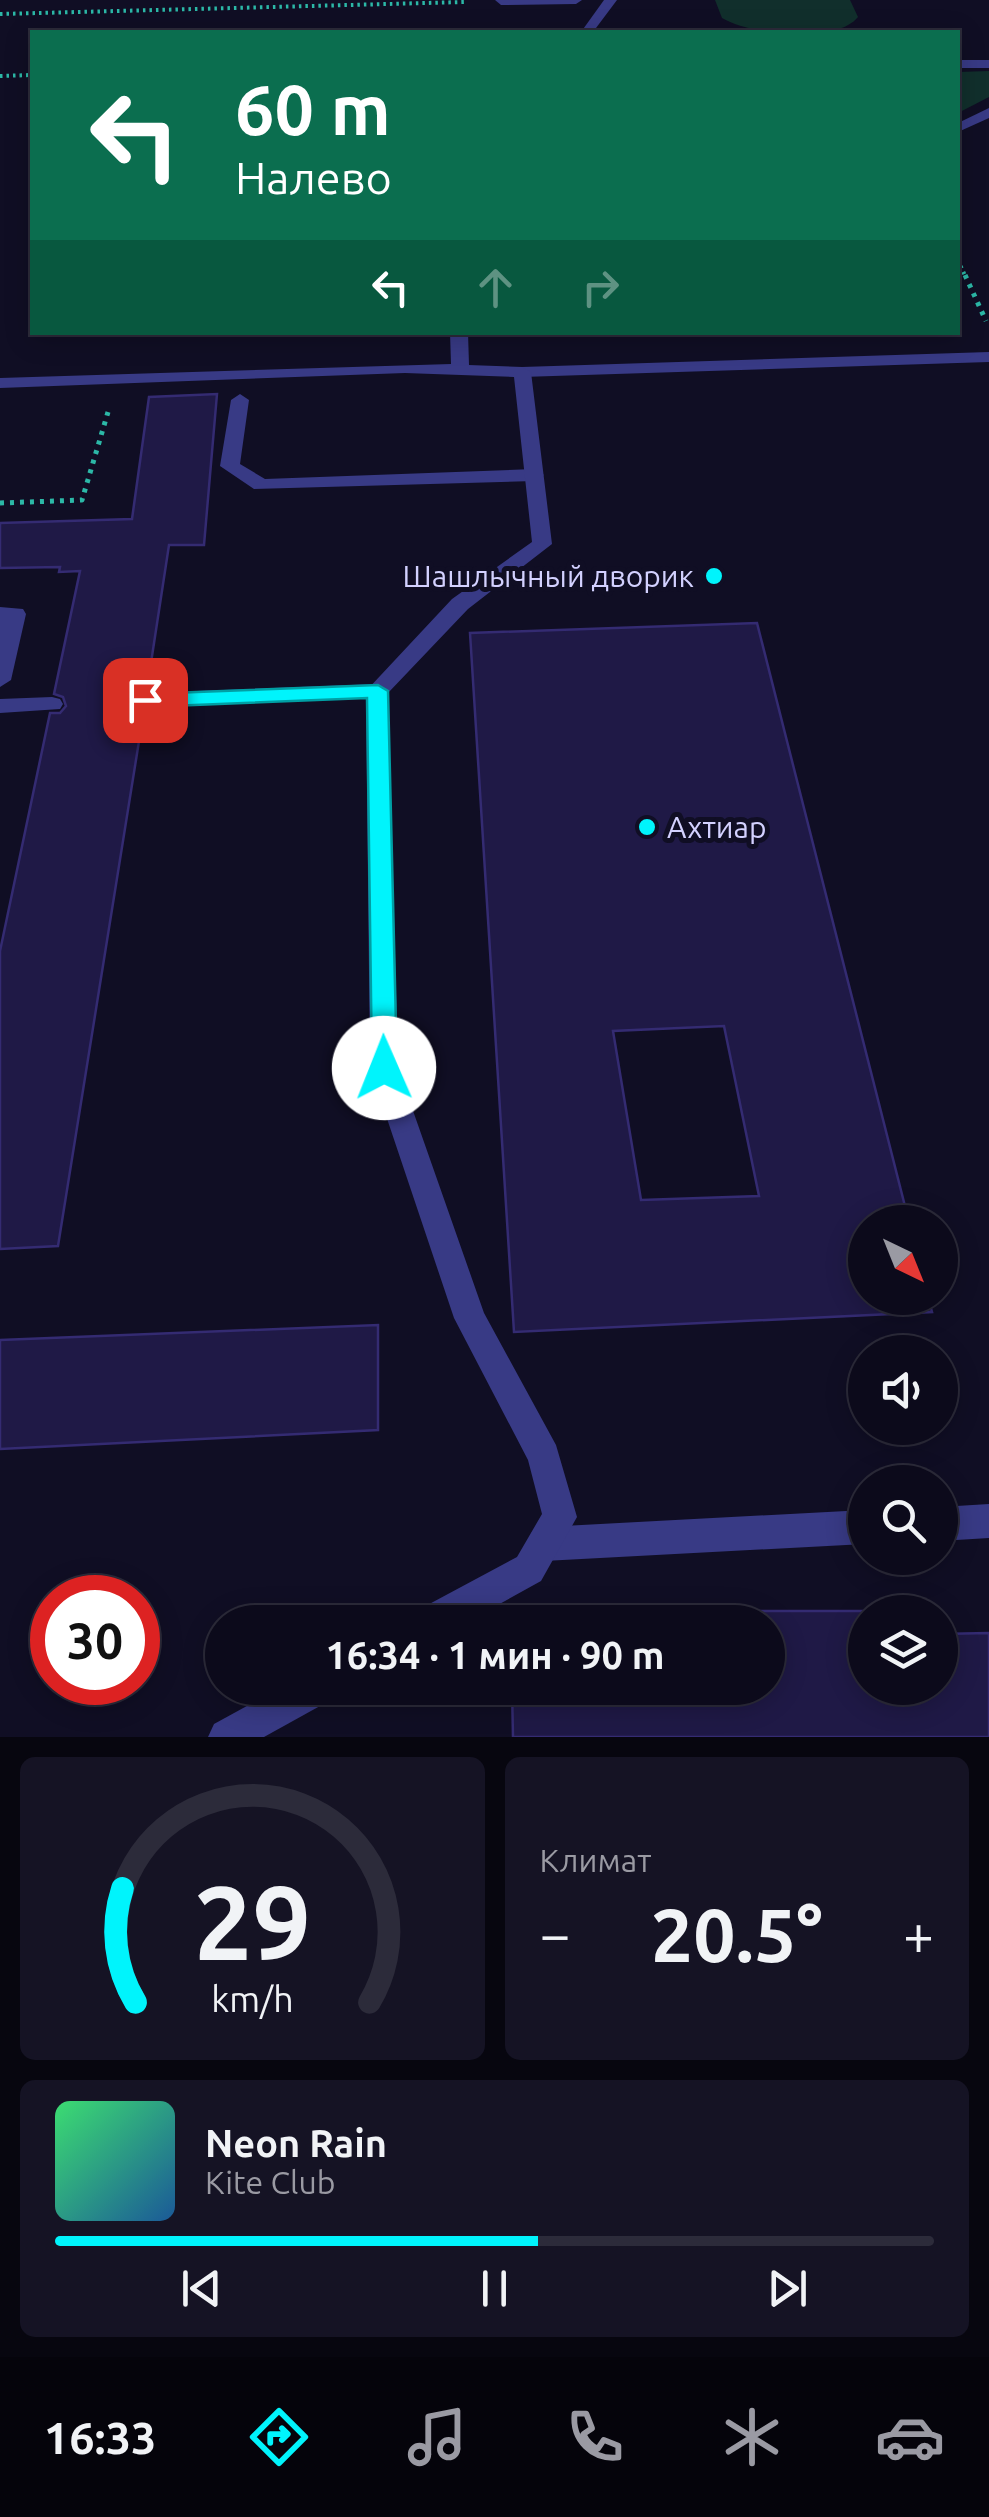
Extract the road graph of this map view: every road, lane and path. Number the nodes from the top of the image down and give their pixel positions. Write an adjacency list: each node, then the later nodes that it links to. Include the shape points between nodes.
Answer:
1 (579, 0): 2 (street); 3 (street)
2 (610, 1): 5 (street)
3 (501, 2): 4 (path)
4 (0, 14)
5 (588, 30)
6 (960, 64): 7 (street)
7 (989, 64)
8 (30, 75): 9 (path)
9 (0, 76)
10 (989, 112): 11 (street)
11 (960, 127)
12 (960, 264): 13 (path)
13 (989, 326)
14 (459, 335): 16 (street)
15 (989, 357): 17 (street)
16 (460, 368): 17 (street); 18 (street)
17 (522, 372): 21 (street)
18 (0, 383)
19 (240, 400): 21 (street, via 230,466 261,485)
20 (109, 411): 22 (path, via 82,500)
21 (534, 475): 25 (street, via 542,544 460,604)
22 (0, 503)
23 (0, 614): 24 (street, via 15,614)
24 (0, 680)
25 (378, 691): 26 (street); 32 (street, via 384,1068 470,1318 544,1456 560,1517)
26 (145, 700)
27 (52, 704): 28 (street)
28 (0, 706)
29 (989, 1521): 30 (street)
30 (958, 1523)
31 (848, 1529): 32 (street)
32 (544, 1544): 33 (street, via 529,1569)
33 (464, 1605)
34 (285, 1705): 35 (street)
35 (228, 1737)

